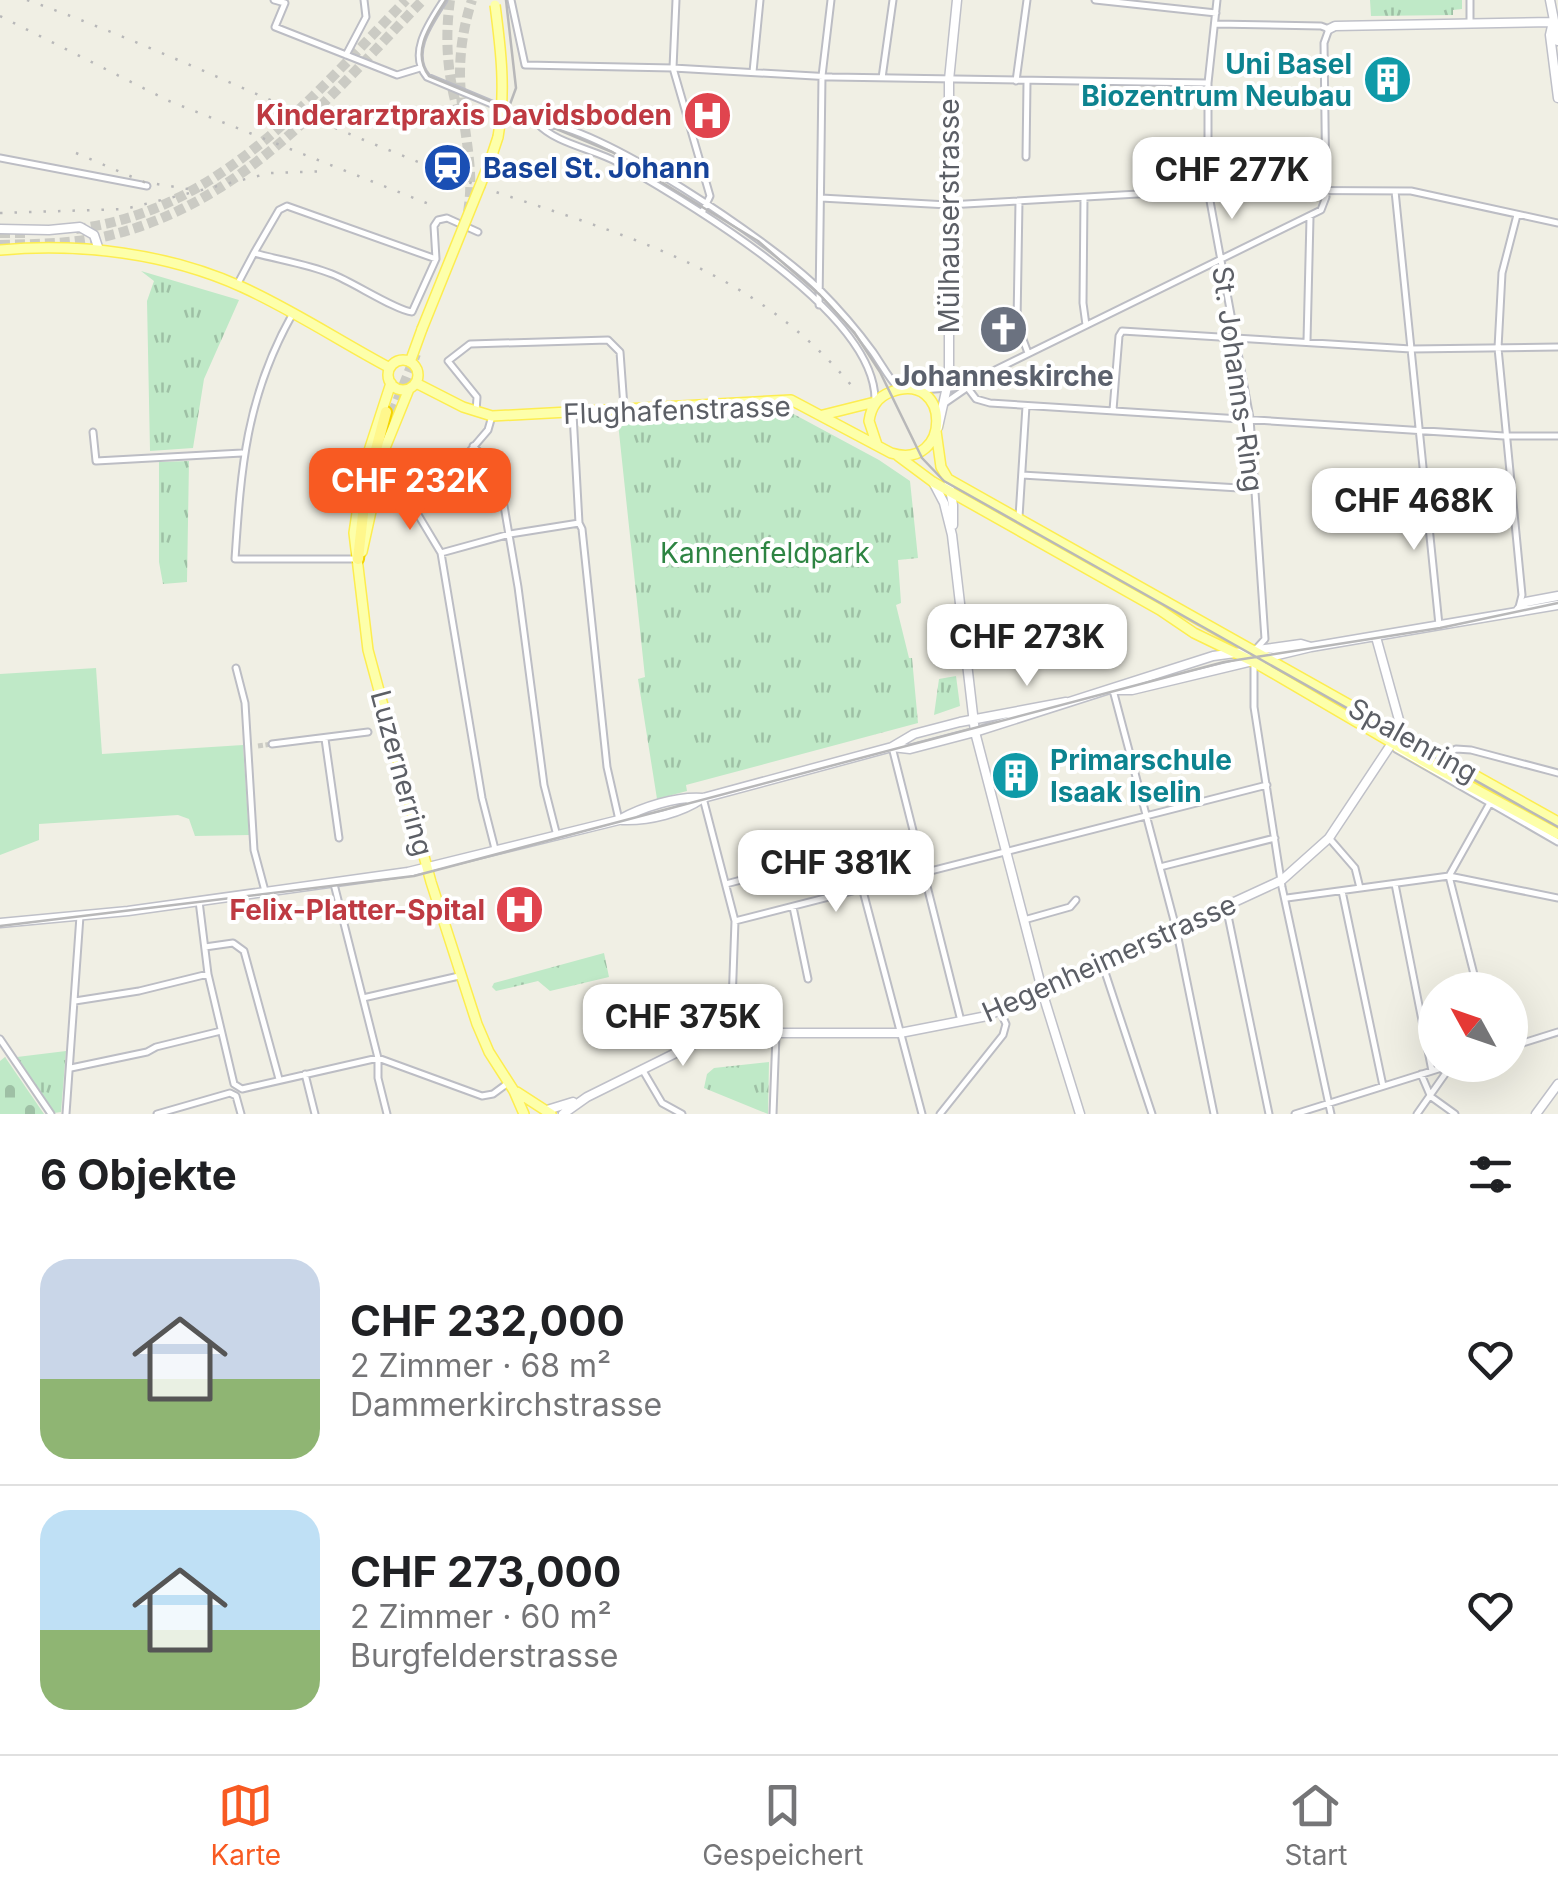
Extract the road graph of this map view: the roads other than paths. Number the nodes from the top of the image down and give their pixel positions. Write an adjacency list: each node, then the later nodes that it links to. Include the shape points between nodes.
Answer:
1 (274, 0): 23 (street, via 286,3 275,27)
2 (364, 0): 23 (street, via 366,16)
3 (444, 0): 24 (street, via 423,38)
4 (511, 0): 25 (street, via 525,65)
5 (676, 0): 25 (street)
6 (760, 0): 26 (street)
7 (831, 0): 27 (street)
8 (892, 0): 28 (street)
9 (957, 0): 29 (street, Mülhauserstrasse)
10 (1027, 0): 30 (street)
11 (1096, 0): 16 (street)
12 (1217, 0): 17 (street, St. Johanns-Ring)
13 (1470, 0): 19 (street)
14 (1550, 0): 18 (street)
15 (495, 3): 68 (main road, bridge, via 504,101 498,136)
16 (1150, 3): 17 (street)
17 (1216, 13): 20 (street, St. Johanns-Ring)
18 (1555, 22): 19 (street); 22 (street); 33 (street, via 1550,34)
19 (1470, 23): 21 (street)
20 (1215, 24): 21 (street); 32 (street, St. Johanns-Ring)
21 (1328, 29): 39 (street)
22 (1558, 41)
23 (346, 55): 24 (street, via 397,75)
24 (420, 68): 34 (street, via 434,82)
25 (673, 68): 26 (street); 44 (street)
26 (753, 72): 27 (street)
27 (822, 76): 28 (street); 42 (street)
28 (882, 78): 29 (street)
29 (948, 80): 30 (street); 45 (street, Mülhauserstrasse)
30 (1016, 82): 31 (street)
31 (1027, 82): 32 (street); 35 (street)
32 (1208, 83): 38 (street, St. Johanns-Ring)
33 (1558, 98)
34 (537, 123): 44 (street, via 614,150); 46 (street)
35 (1026, 157)
36 (0, 158): 37 (street)
37 (147, 186)
38 (1208, 190): 39 (street); 41 (street); 56 (street, St. Johanns-Ring)
39 (1326, 190): 40 (street); 48 (street, via 1324,206)
40 (1396, 190): 47 (street); 66 (street)
41 (1084, 197): 43 (street); 61 (street)
42 (821, 198): 45 (street); 58 (street)
43 (1019, 201): 45 (street); 67 (street, via 1017,323)
44 (707, 204): 46 (street); 58 (street)
45 (948, 205): 73 (street, Mülhauserstrasse)
46 (702, 213): 59 (street, via 754,246)
47 (1517, 215): 49 (street); 64 (street, via 1502,273)
48 (1310, 218): 56 (street); 63 (street)
49 (1558, 222)
50 (0, 229): 53 (street, via 80,227 94,235)
51 (478, 232): 55 (street, via 438,220)
52 (0, 250): 53 (main road)
53 (99, 250): 57 (main road, via 143,256)
54 (254, 253): 55 (street, via 287,206); 55 (street, via 332,274 405,312 412,312); 57 (street)
55 (436, 259)
56 (1221, 261): 61 (street); 62 (street, St. Johanns-Ring)
57 (237, 285): 60 (main road)
58 (821, 290): 59 (street); 74 (street)
59 (819, 305): 76 (street, via 870,369)
60 (292, 314): 69 (main road); 94 (street, via 267,366)
61 (1086, 325): 67 (street)
62 (1235, 337): 63 (street); 80 (street, via 1122,331); 86 (street, St. Johanns-Ring)
63 (1308, 342): 66 (street)
64 (1498, 348): 65 (street); 66 (street); 90 (street)
65 (1558, 348)
66 (1411, 349): 87 (street)
67 (1028, 353): 72 (street)
68 (410, 362): 69 (main road); 71 (main road, via 418,373)
69 (390, 368): 70 (main road)
70 (391, 383): 71 (main road, via 401,390); 106 (main road, Luzernerring, via 358,492)
71 (413, 386): 81 (main road, Flughafenstrasse); 106 (main road, Luzernerring, via 385,448)
72 (966, 387): 73 (street); 77 (street); 78 (street, via 982,402)
73 (948, 388): 75 (street); 77 (street, Mülhauserstrasse)
74 (900, 390): 75 (main road); 76 (main road)
75 (917, 390): 88 (main road, via 935,406)
76 (875, 402): 84 (main road, Flughafenstrasse); 92 (main road, via 869,421)
77 (945, 403): 88 (street, Mülhauserstrasse)
78 (1026, 406): 80 (street); 96 (street)
79 (624, 410): 81 (street, via 620,352 602,340 467,344 448,361 477,397); 83 (main road, Flughafenstrasse); 84 (main road, Flughafenstrasse, via 791,400)
80 (1113, 410): 86 (street)
81 (476, 412): 85 (main road, Flughafenstrasse)
82 (389, 413): 106 (highway, via 366,487)
83 (573, 414): 85 (main road, Flughafenstrasse); 101 (street)
84 (822, 415): 92 (main road, Flughafenstrasse)
85 (492, 416): 93 (street)
86 (1250, 418): 87 (street); 99 (street, St. Johanns-Ring)
87 (1419, 429): 90 (street); 110 (street)
88 (936, 431): 95 (main road, via 923,450); 97 (main road)
89 (93, 432): 94 (street, via 96,461)
90 (1504, 436): 91 (street); 109 (street, via 1522,595)
91 (1558, 436)
92 (877, 445): 95 (main road)
93 (473, 446): 103 (street, via 498,471); 105 (street, via 418,510)
94 (242, 453): 106 (street, via 235,559)
95 (898, 456): 98 (main road)
96 (1022, 474): 99 (street); 102 (street)
97 (948, 479): 100 (street); 102 (main road)
98 (932, 482): 100 (main road); 104 (street)
99 (1256, 489): 112 (street, St. Johanns-Ring)
100 (952, 493): 102 (main road); 104 (street)
101 (579, 523): 103 (street); 139 (street, via 607,768)
102 (1017, 524): 115 (main road, Spalenring); 116 (main road, Spalenring)
103 (510, 534): 105 (street); 143 (street)
104 (952, 535): 124 (street)
105 (442, 553): 148 (street)
106 (358, 560): 151 (main road, Luzernerring, via 368,650)
107 (1558, 596): 109 (street)
108 (1558, 605): 109 (street)
109 (1518, 610): 110 (street)
110 (1440, 626): 111 (street)
111 (1376, 636): 114 (street); 127 (street, via 1399,720)
112 (1265, 638): 113 (street); 115 (street)
113 (1276, 647): 114 (street); 115 (street)
114 (1311, 647): 117 (street)
115 (1255, 650): 116 (street); 118 (main road, Spalenring); 119 (street)
116 (1229, 652): 119 (main road, Spalenring); 122 (street)
117 (1288, 654): 118 (street); 121 (street)
118 (1268, 658): 119 (street); 121 (main road, Spalenring)
119 (1254, 662): 122 (street); 127 (main road, Spalenring); 135 (street)
120 (236, 668): 131 (street)
121 (1286, 668): 127 (main road, Spalenring)
122 (1113, 690): 123 (street); 138 (street)
123 (1066, 702): 124 (street); 126 (street)
124 (975, 719): 126 (street); 132 (street, via 914,734)
125 (368, 732): 128 (street)
126 (975, 732): 132 (street); 149 (street)
127 (1394, 737): 133 (main road, Spalenring); 137 (street, Spalenring, via 1400,754); 142 (main road, Spalenring); 146 (street, Hegenheimerstrasse)
128 (325, 739): 129 (street); 144 (street)
129 (272, 744)
130 (258, 746): 131 (street)
131 (250, 747): 159 (street, via 254,850)
132 (892, 748): 136 (street); 141 (street)
133 (1442, 757): 134 (street, via 1471,750); 140 (main road, Spalenring)
134 (1558, 773)
135 (1267, 786): 138 (street); 145 (street)
136 (704, 798): 139 (street, via 682,810); 156 (street)
137 (1490, 804): 147 (street, Spalenring); 153 (street)
138 (1146, 817): 149 (street); 150 (street)
139 (620, 820): 143 (street)
140 (1558, 822)
141 (915, 834): 152 (street); 156 (street)
142 (1558, 834)
143 (557, 836): 148 (street)
144 (339, 838)
145 (1275, 838): 150 (street); 154 (street)
146 (1328, 838): 154 (street, Hegenheimerstrasse); 158 (street, via 1354,868)
147 (1558, 842)
148 (496, 851): 151 (street)
149 (1007, 853): 152 (street); 169 (street)
150 (1160, 867): 172 (street)
151 (428, 868): 155 (street); 177 (main road, Luzernerring)
152 (926, 872): 160 (street); 184 (street)
153 (1449, 876): 157 (street); 163 (street); 175 (street)
154 (1282, 880): 162 (street); 166 (street, Hegenheimerstrasse)
155 (334, 883): 159 (street); 180 (street)
156 (726, 884): 170 (street)
157 (1395, 884): 158 (street); 181 (street)
158 (1360, 888): 161 (street)
159 (265, 891): 165 (street)
160 (863, 891): 167 (street); 189 (street)
161 (1342, 891): 162 (street); 201 (street)
162 (1287, 898): 205 (street)
163 (1558, 898)
164 (1076, 900): 169 (street)
165 (199, 901): 168 (street); 173 (street)
166 (1226, 906): 172 (street, Hegenheimerstrasse); 222 (street)
167 (793, 907): 170 (street); 178 (street)
168 (80, 916): 171 (street); 182 (street)
169 (1024, 920): 179 (street)
170 (735, 921): 186 (street)
171 (0, 924)
172 (1176, 928): 174 (street, Hegenheimerstrasse); 221 (street)
173 (205, 947): 176 (street); 197 (street, via 240,946)
174 (1102, 963): 179 (street, Hegenheimerstrasse); 220 (street)
175 (1473, 972)
176 (208, 974): 182 (street); 185 (street)
177 (462, 975): 180 (street); 202 (main road, Luzernerring, via 484,1041)
178 (808, 978)
179 (1042, 990): 183 (street, Hegenheimerstrasse); 219 (street)
180 (363, 998): 192 (street)
181 (1418, 1000)
182 (75, 1001): 193 (street)
183 (1000, 1011): 184 (street, Hegenheimerstrasse); 218 (street, via 1003,1035)
184 (962, 1022): 189 (street, Hegenheimerstrasse)
185 (221, 1031): 193 (street); 197 (street, via 234,1084)
186 (731, 1031): 187 (street, Hegenheimerstrasse); 194 (street, Hegenheimerstrasse, via 708,1035)
187 (776, 1032): 189 (street, Hegenheimerstrasse); 216 (street)
188 (1558, 1032): 191 (street)
189 (900, 1033): 217 (street)
190 (0, 1039): 207 (street)
191 (1528, 1041)
192 (378, 1058): 195 (street); 202 (street, via 482,1096); 212 (street)
193 (71, 1068): 208 (street)
194 (642, 1069): 204 (street, Hegenheimerstrasse); 215 (street, via 662,1103)
195 (305, 1074): 197 (street); 211 (street)
196 (1418, 1075): 201 (street)
197 (279, 1079)
198 (1425, 1082): 203 (street)
199 (1440, 1082): 203 (street)
200 (1558, 1084): 227 (street)
201 (1383, 1086): 205 (street)
202 (511, 1087): 206 (main road, Luzernerring); 213 (main road, Luzernerring)
203 (1430, 1096): 225 (street); 226 (street)
204 (587, 1098): 206 (street, Hegenheimerstrasse); 214 (street, Hegenheimerstrasse)
205 (1328, 1104): 223 (street); 224 (street)
206 (546, 1111): 213 (main road)
207 (51, 1114)
208 (66, 1114)
209 (156, 1114): 210 (street, via 233,1094)
210 (241, 1114)
211 (315, 1114)
212 (387, 1114)
213 (527, 1114)
214 (564, 1114)
215 (682, 1114)
216 (773, 1114)
217 (922, 1114)
218 (940, 1114)
219 (1080, 1114)
220 (1152, 1114)
221 (1214, 1114)
222 (1269, 1114)
223 (1294, 1114)
224 (1331, 1114)
225 (1417, 1114)
226 (1455, 1114)
227 (1536, 1114)

